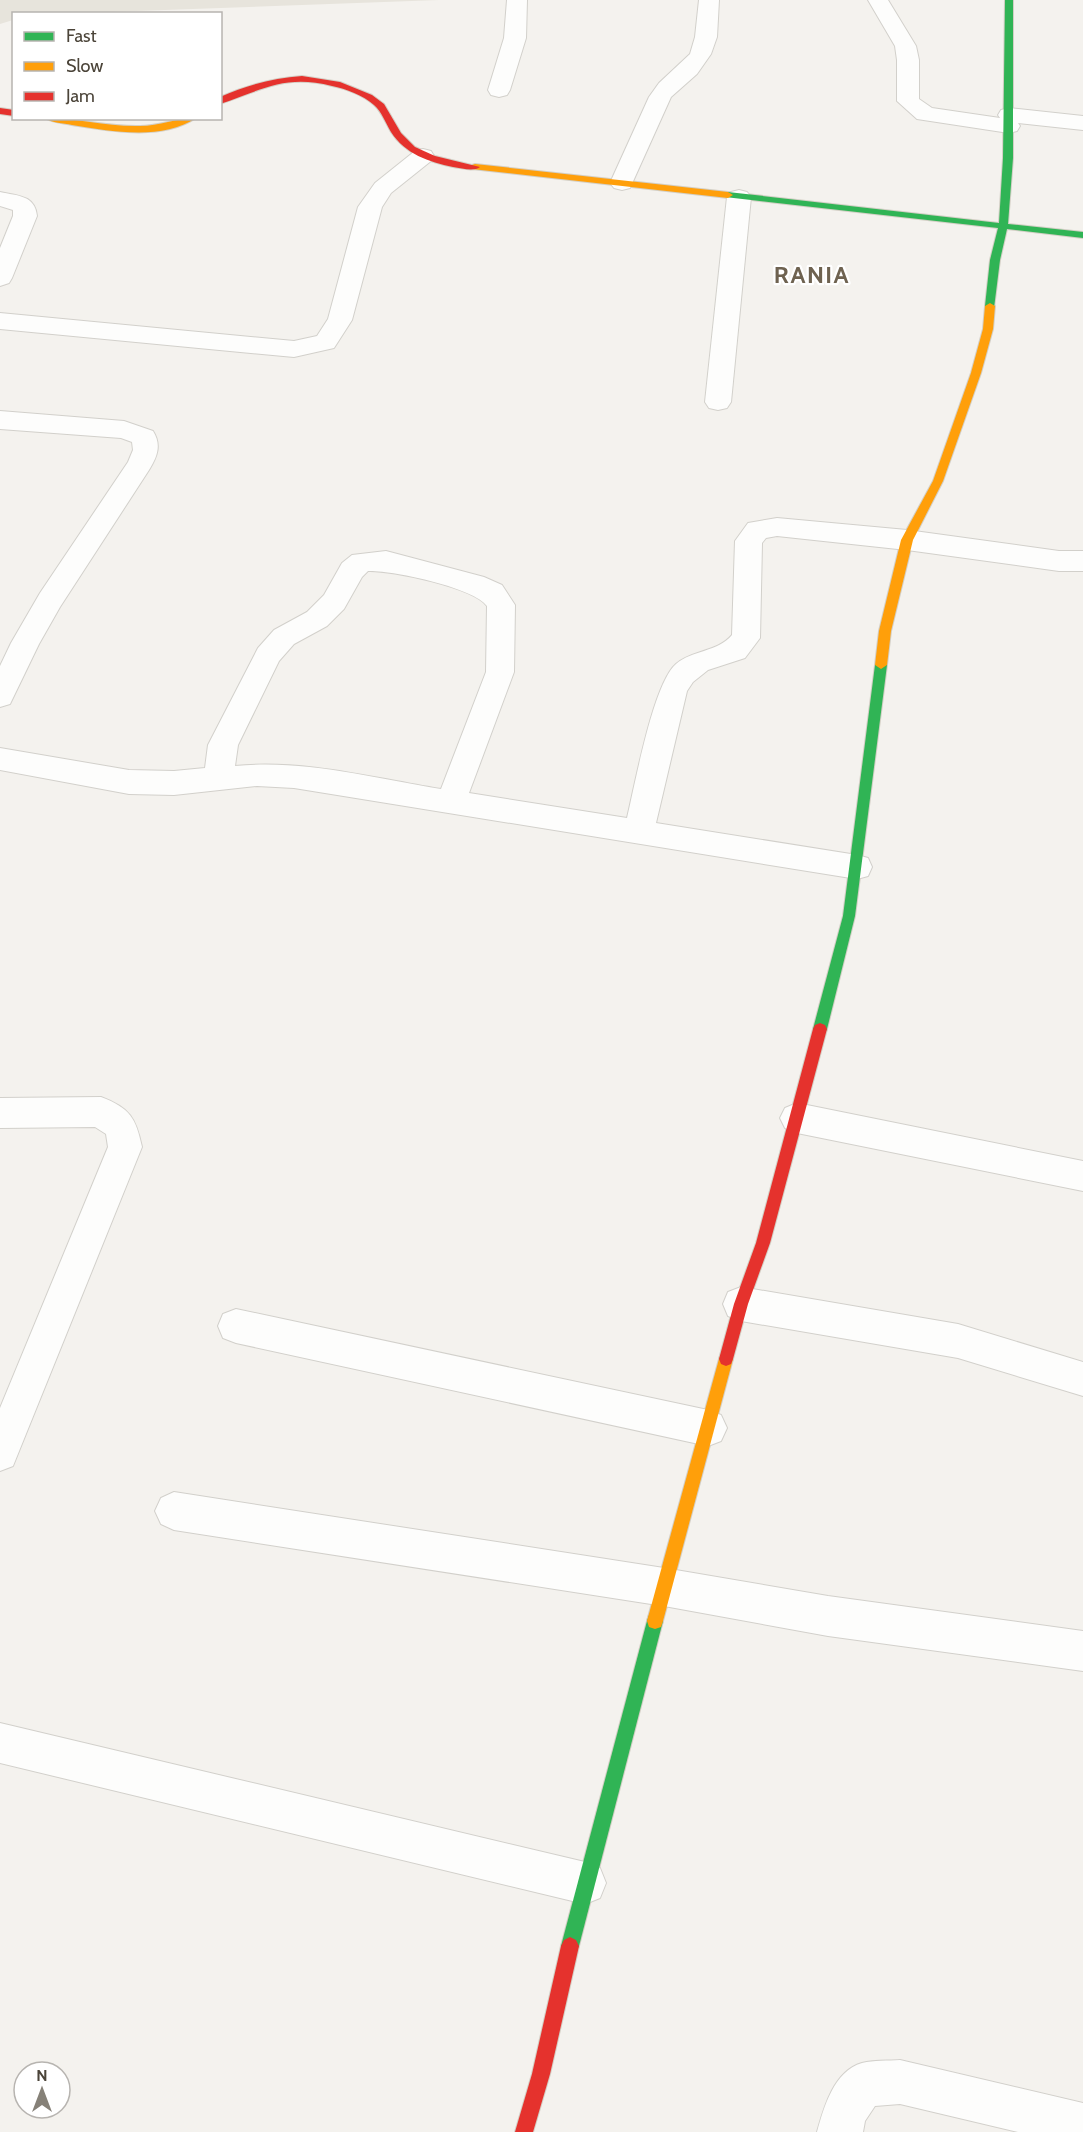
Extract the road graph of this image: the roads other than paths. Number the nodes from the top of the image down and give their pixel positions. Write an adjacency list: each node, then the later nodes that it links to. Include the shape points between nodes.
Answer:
1 (517, 0): 5 (street, via 515,38)
2 (709, 0): 12 (street, via 707,38 700,56 657,100)
3 (878, 0): 9 (street, via 900,32 908,54 908,101 924,114)
4 (1009, 0): 9 (street)
5 (499, 90)
6 (222, 100): 11 (street, via 267,81 309,78 345,85 379,103 401,142)
7 (61, 120): 8 (street, via 109,128 152,128)
8 (189, 120)
9 (1009, 121): 10 (street); 15 (street)
10 (1083, 123)
11 (423, 156): 12 (street, via 457,165); 18 (street, via 382,188 370,207 340,320 325,342 294,349)
12 (622, 183): 13 (street)
13 (739, 197): 15 (street); 19 (street)
14 (0, 199): 17 (street, via 24,206 22,227)
15 (1003, 227): 16 (street); 21 (street, via 995,260 988,329 976,373 938,481)
16 (1083, 235)
17 (1, 273)
18 (0, 321)
19 (718, 402)
20 (0, 420): 23 (street, via 124,430 144,437 146,450 40,617)
21 (908, 540): 22 (street); 27 (street, via 777,527 758,530 749,541 746,638 735,651 698,662 683,674 673,690); 28 (street, via 885,631)
22 (1083, 561)
23 (0, 696)
24 (0, 759): 25 (street, via 129,782)
25 (219, 778): 26 (street, via 294,777); 26 (street, via 223,745 268,655 284,637 317,619 362,562 386,561 474,584 492,592 501,605 500,672)
26 (452, 802): 27 (street)
27 (639, 831): 28 (street)
28 (857, 867): 30 (street, via 849,916)
29 (0, 1113): 36 (street, via 101,1112 121,1126 124,1147)
30 (797, 1118): 31 (street); 32 (street, via 763,1243)
31 (1083, 1176)
32 (741, 1304): 34 (street, via 958,1341); 35 (street)
33 (236, 1326): 35 (street)
34 (1083, 1379)
35 (708, 1428): 38 (street)
36 (0, 1453)
37 (174, 1511): 38 (street)
38 (663, 1587): 39 (street, via 828,1616); 41 (street)
39 (1083, 1651)
40 (0, 1743): 41 (street)
41 (585, 1883): 43 (street)
42 (1083, 2125): 44 (street, via 900,2082 863,2085 845,2112)
43 (524, 2132)
44 (840, 2132)

